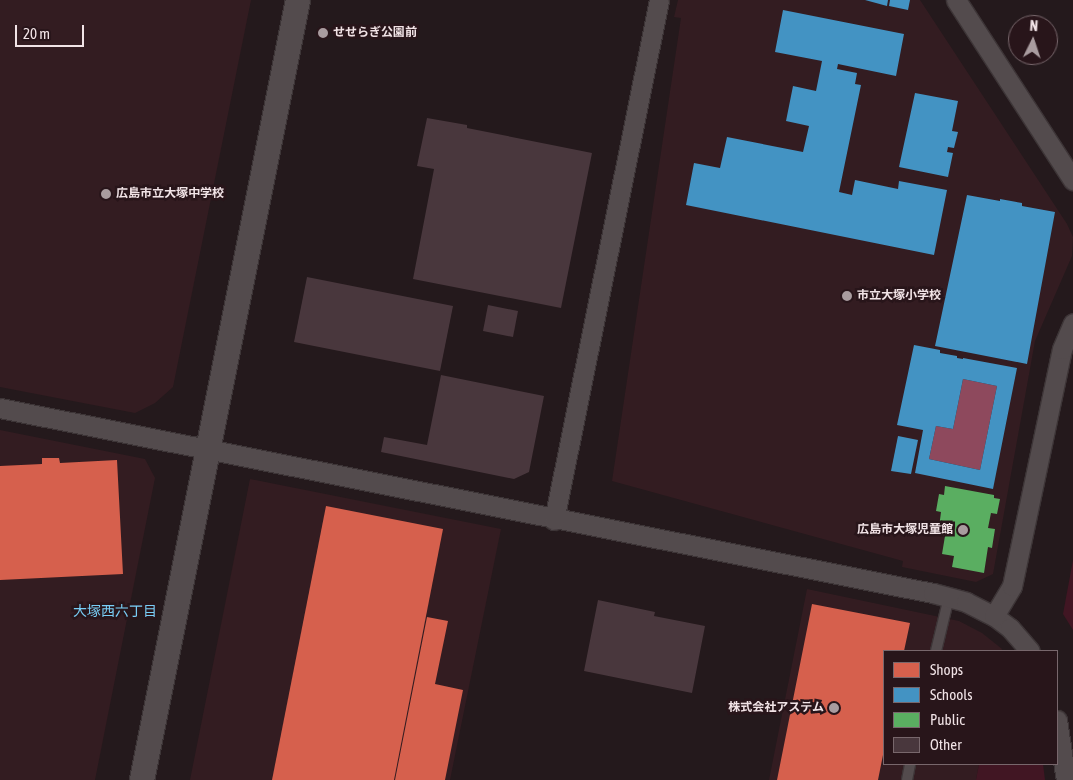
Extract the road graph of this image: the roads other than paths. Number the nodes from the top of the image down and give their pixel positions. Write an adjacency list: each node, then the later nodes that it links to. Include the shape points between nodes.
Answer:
1 (298, 0): 7 (street)
2 (659, 0): 8 (street)
3 (956, 0): 4 (street)
4 (1073, 180)
5 (1073, 323): 10 (street, via 1062,349 1012,586)
6 (0, 408): 7 (street)
7 (208, 449): 8 (street); 15 (street)
8 (554, 520): 9 (street)
9 (949, 597): 10 (street); 11 (lane)
10 (994, 616): 12 (street, via 1010,628)
11 (936, 650)
12 (1029, 650)
13 (1058, 727): 17 (street)
14 (910, 765): 16 (lane)
15 (142, 780)
16 (907, 780)
17 (1066, 780)

